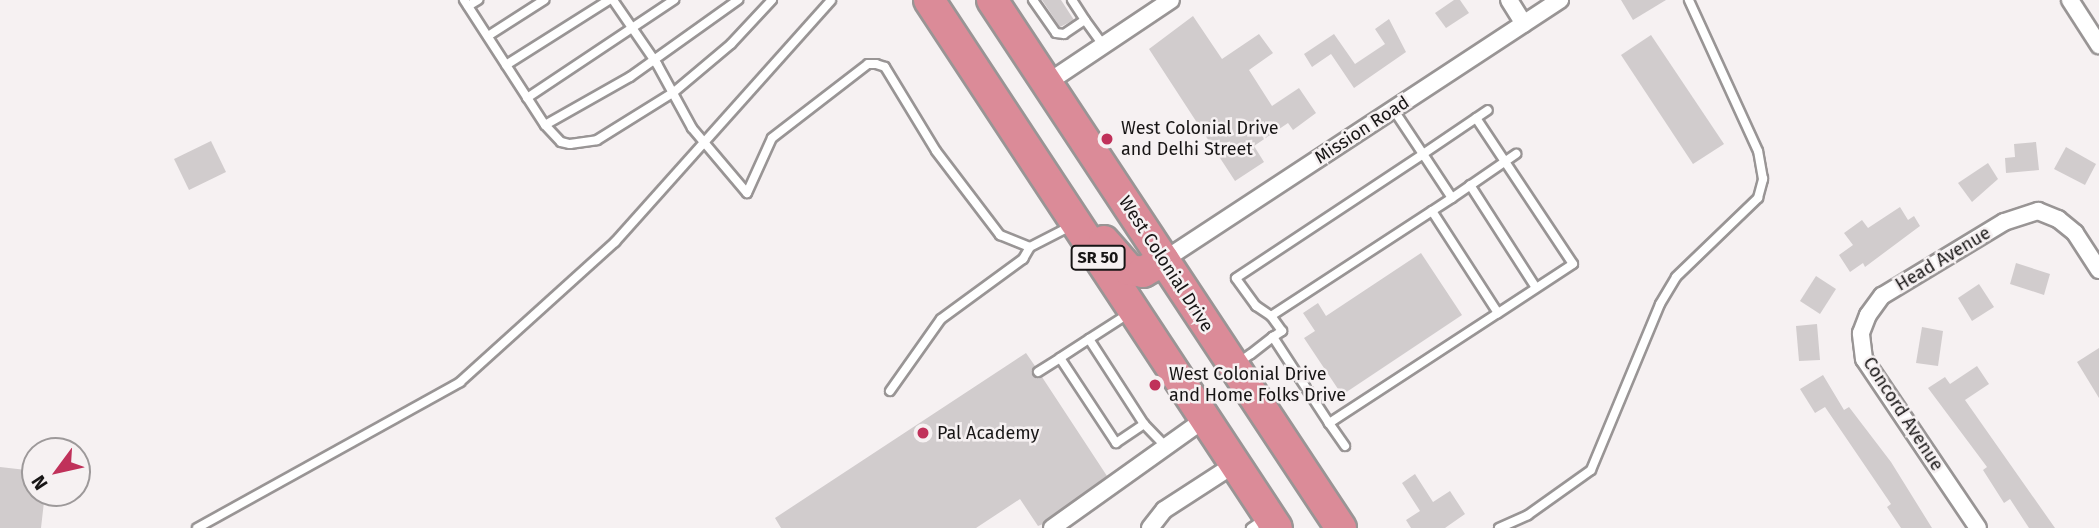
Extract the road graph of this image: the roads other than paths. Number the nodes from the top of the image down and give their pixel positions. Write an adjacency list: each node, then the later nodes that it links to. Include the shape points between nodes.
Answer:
1 (478, 0): 16 (lane)
2 (544, 0): 21 (lane)
3 (611, 0): 20 (lane); 25 (lane, via 550,42)
4 (674, 0): 20 (lane)
5 (738, 0): 24 (lane)
6 (772, 0): 27 (lane, via 732,44)
7 (831, 0): 33 (lane)
8 (929, 0): 37 (highway, SR 50)
9 (1033, 0): 18 (lane, via 1059,34)
10 (1072, 0): 18 (lane)
11 (1171, 0): 22 (street)
12 (1509, 0): 19 (street)
13 (1560, 0): 19 (street, Mission Road)
14 (1689, 0): 67 (lane, via 1758,151 1763,178 1758,198 1676,277 1660,304 1591,470 1528,515)
15 (2070, 0): 23 (street)
16 (466, 3): 21 (lane)
17 (1000, 3): 26 (highway, West Colonial Drive / SR 50)
18 (1085, 20): 22 (lane)
19 (1524, 24): 29 (street, Mission Road)
20 (632, 28): 24 (lane); 28 (lane)
21 (488, 36): 25 (lane)
22 (1103, 45): 26 (street)
23 (2099, 45)
24 (654, 60): 27 (lane); 32 (lane)
25 (506, 65): 28 (lane)
26 (1047, 83): 43 (highway, West Colonial Drive / SR 50)
27 (674, 92): 32 (lane, via 584,144 561,142); 33 (lane, via 692,128)
28 (527, 98): 32 (lane)
29 (1393, 109): 35 (lane); 43 (street, Mission Road)
30 (1488, 110): 31 (lane)
31 (1476, 118): 35 (lane); 36 (lane)
32 (545, 125)
33 (705, 141): 42 (lane, via 747,193 772,138 868,64 876,64 885,67 936,150 1000,235); 63 (lane, via 615,242 460,382)
34 (1516, 153): 36 (lane)
35 (1423, 154): 39 (lane); 49 (lane, via 1236,278 1256,306)
36 (1505, 161): 38 (lane); 45 (lane, via 1573,264)
37 (1047, 180): 41 (highway, SR 50); 43 (highway, via 1068,186 1108,248 1129,270 1143,272)
38 (1469, 185): 39 (lane); 45 (lane)
39 (1452, 198): 40 (lane)
40 (1432, 211): 48 (lane); 49 (lane)
41 (1075, 223): 42 (lane); 47 (highway, SR 50)
42 (1030, 247): 55 (lane, via 1023,259 941,318)
43 (1164, 260): 53 (highway, West Colonial Drive / SR 50)
44 (2099, 270): 46 (street, Head Avenue, via 2075,233 2038,211 2004,222)
45 (1536, 288): 48 (lane)
46 (1882, 296): 68 (street, Concord Avenue, via 1861,333 1864,359)
47 (1133, 310): 51 (lane); 56 (highway, SR 50)
48 (1498, 313): 57 (lane)
49 (1271, 316): 50 (lane, via 1282,331)
50 (1273, 337): 53 (lane); 57 (lane)
51 (1089, 339): 52 (lane); 58 (lane)
52 (1060, 358): 54 (lane); 58 (lane, via 1116,443)
53 (1233, 365): 66 (highway, West Colonial Drive / SR 50)
54 (1038, 372)
55 (890, 391)
56 (1205, 419): 60 (street); 61 (highway, SR 50)
57 (1329, 423): 59 (lane)
58 (1144, 424): 60 (lane)
59 (1345, 446)
60 (1166, 448): 64 (street)
61 (1235, 464): 62 (highway, SR 50); 65 (street, via 1164,510)
62 (1270, 525)
63 (197, 528)
64 (1052, 528)
65 (1150, 528)
66 (1341, 528)
67 (1499, 528)
68 (1978, 528)

